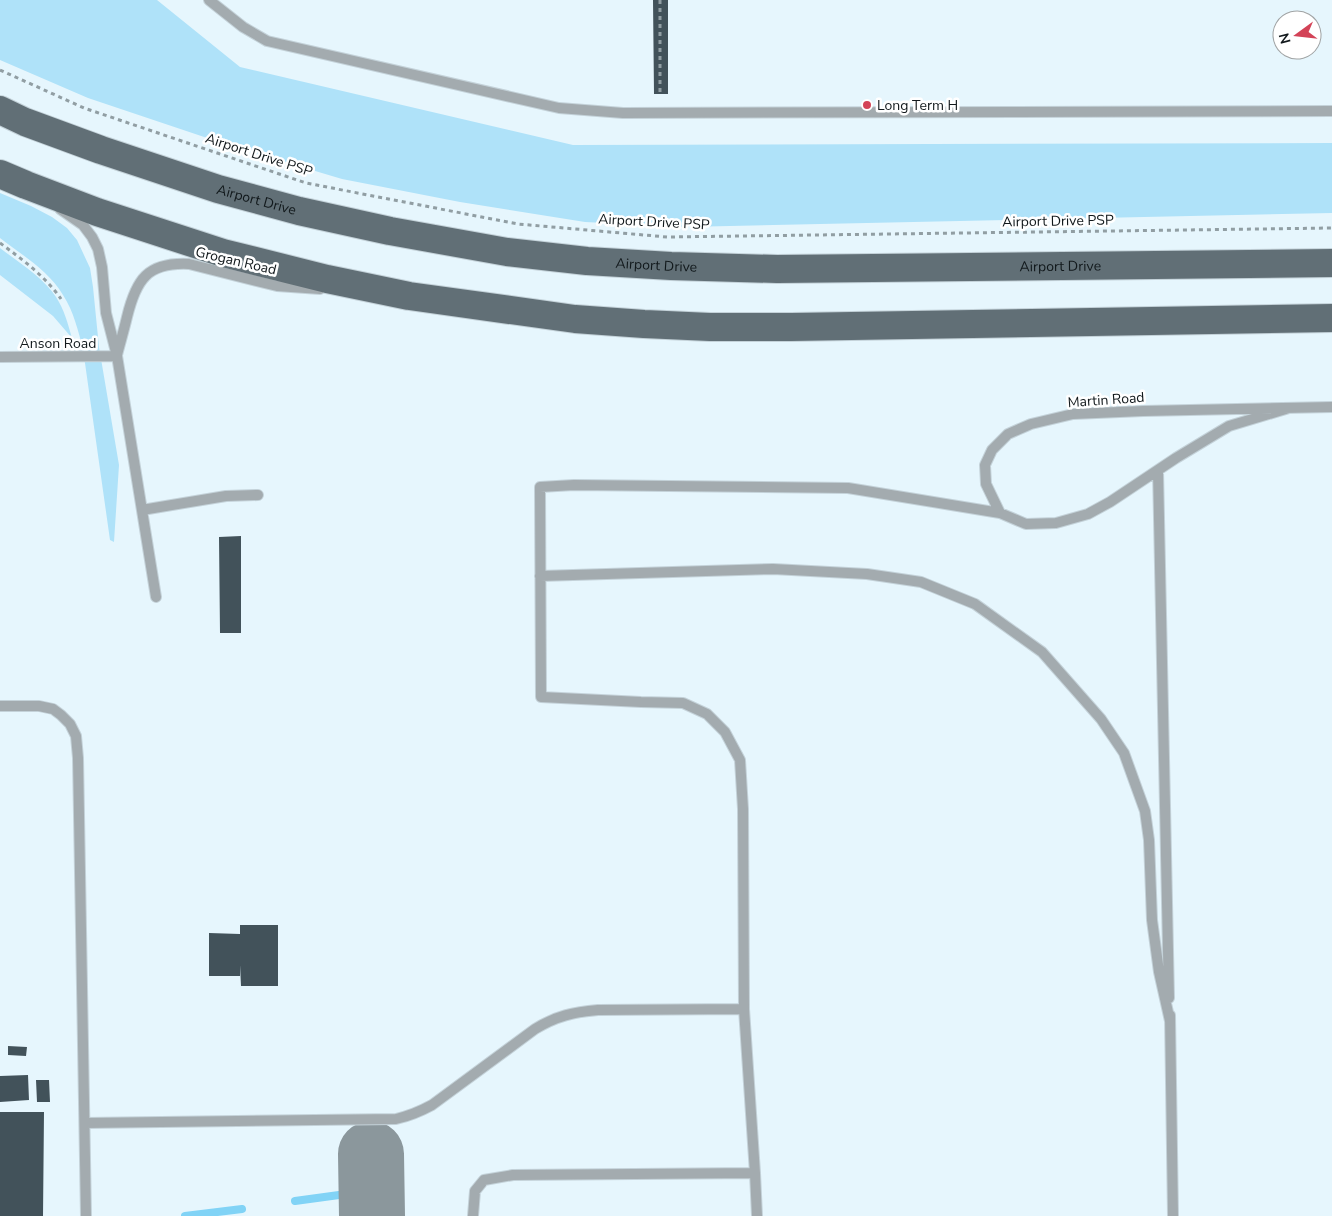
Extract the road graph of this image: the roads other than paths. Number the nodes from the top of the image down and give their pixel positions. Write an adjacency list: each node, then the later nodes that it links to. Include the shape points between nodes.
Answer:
1 (209, 0): 3 (lane, via 267,41 559,108 623,113)
2 (0, 110): 6 (main road, Airport Drive, via 102,150 218,189 390,231 507,252 587,261 777,269)
3 (1332, 111)
4 (0, 174): 5 (main road)
5 (26, 185): 7 (main road, via 223,253); 10 (lane, Grogan Road, via 83,225 92,237 102,267 106,313)
6 (1332, 262)
7 (409, 296): 8 (main road, via 575,319 710,327); 10 (lane, Grogan Road, via 277,286 176,263 152,271 138,285)
8 (1332, 318)
9 (0, 356): 10 (lane, Anson Road)
10 (117, 356): 15 (lane, Grogan Road)
11 (1332, 407): 12 (lane, Martin Road)
12 (1289, 408): 13 (lane, Martin Road, via 1229,426); 16 (lane, Martin Road, via 1073,414 1031,424 1008,434 992,450 985,465 986,484)
13 (1158, 470): 16 (lane, Martin Road, via 1088,514 1064,521 1026,524); 21 (lane)
14 (258, 494): 15 (lane)
15 (142, 510): 18 (lane, Grogan Road)
16 (1000, 513): 17 (lane, via 848,488 540,487)
17 (540, 576): 20 (lane, via 541,697 683,703 707,714 726,732 740,760); 21 (lane, via 773,569 867,574 921,582 975,604 1042,652 1101,718 1124,753 1145,811 1152,920)
18 (156, 597)
19 (0, 706): 22 (lane, via 52,709 70,724 76,736)
20 (744, 1009): 22 (lane, via 598,1010 563,1016 548,1021 432,1105 396,1119); 23 (lane)
21 (1170, 1021): 27 (lane)
22 (84, 1123): 24 (lane)
23 (756, 1173): 25 (lane, via 513,1176 484,1180 475,1191); 26 (lane)
24 (86, 1216)
25 (473, 1216)
26 (757, 1216)
27 (1173, 1216)

